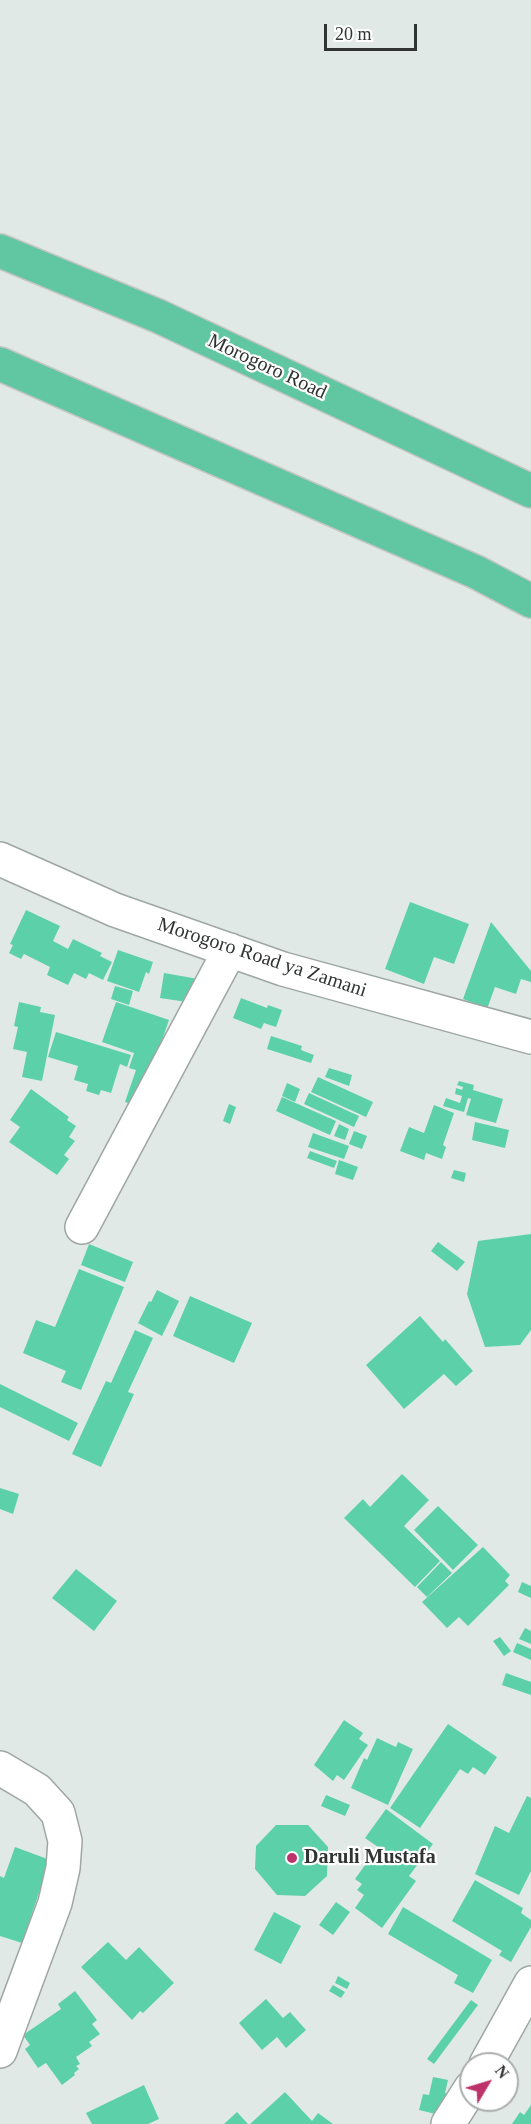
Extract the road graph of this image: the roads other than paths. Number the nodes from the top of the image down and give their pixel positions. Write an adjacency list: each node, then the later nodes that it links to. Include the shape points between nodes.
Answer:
1 (0, 251): 3 (highway, Morogoro Road, via 158,316)
2 (0, 364): 4 (highway, via 476,572)
3 (531, 491)
4 (531, 601)
5 (2, 864): 6 (street, Morogoro Road ya Zamani, via 115,910)
6 (230, 950): 7 (street, Morogoro Road ya Zamani, via 283,969); 8 (street)
7 (531, 1037)
8 (82, 1227)
9 (0, 1768): 11 (street, via 37,1790 58,1813 64,1841 55,1903)
10 (531, 1983): 12 (street)
11 (0, 2051)
12 (493, 2052)
13 (459, 2107): 14 (street)
14 (448, 2124)

